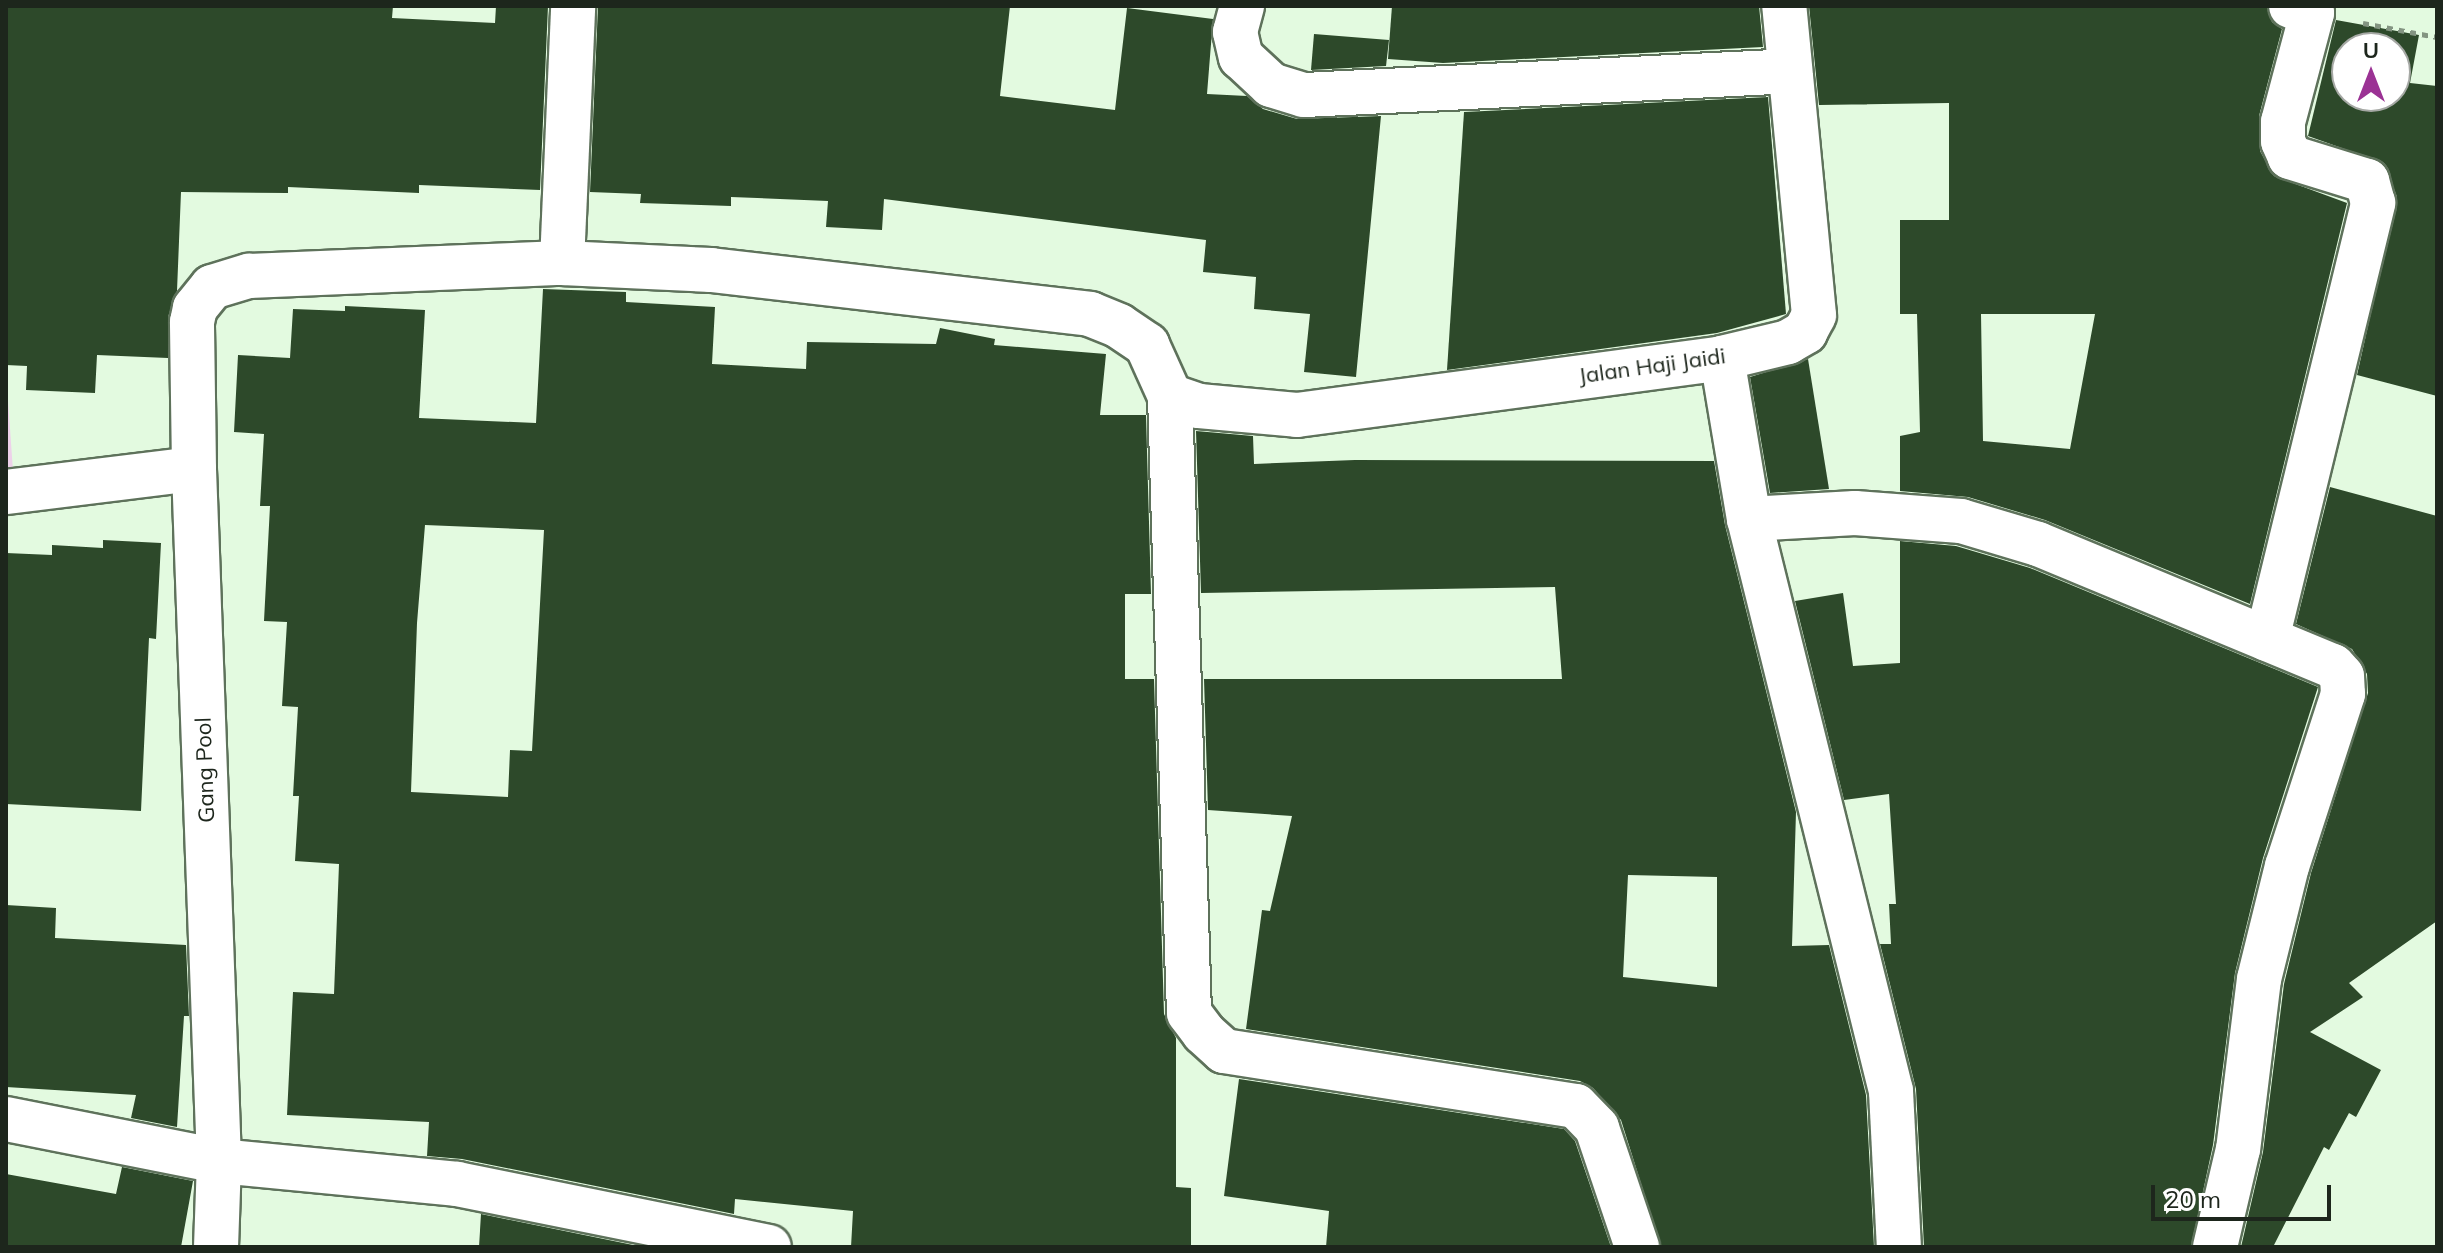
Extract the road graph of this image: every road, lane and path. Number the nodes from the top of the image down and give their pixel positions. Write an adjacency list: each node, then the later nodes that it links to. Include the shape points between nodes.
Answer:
1 (573, 6): 7 (street)
2 (1242, 6): 6 (street, via 1235,32 1241,57 1271,85 1304,95)
3 (1784, 6): 6 (street, Jalan Haji Jaidi)
4 (2302, 9): 5 (path); 13 (street, via 2283,141 2290,157 2367,181 2373,203)
5 (2437, 37)
6 (1790, 71): 8 (street, Jalan Haji Jaidi, via 1814,315 1805,332 1788,342)
7 (562, 263): 9 (street, via 711,270 1090,314 1147,345); 10 (street, Gang Pool, via 229,279 202,296 192,322)
8 (1722, 358): 9 (street, Jalan Haji Jaidi, via 1297,415 1199,406); 12 (street)
9 (1170, 396): 18 (street, via 1189,1013 1224,1051 1576,1106 1597,1128)
10 (194, 469): 11 (street); 15 (street, Gang Pool)
11 (6, 492)
12 (1749, 519): 13 (street, via 1855,513 1961,521 2038,544); 19 (street, via 1891,1091)
13 (2267, 639): 20 (street, via 2333,666 2342,676 2343,694 2259,979 2238,1149)
14 (6, 1119): 15 (street)
15 (219, 1161): 16 (street, Gang Pool); 17 (street, via 457,1184)
16 (216, 1247)
17 (769, 1247)
18 (1637, 1247)
19 (1899, 1247)
20 (2215, 1247)

